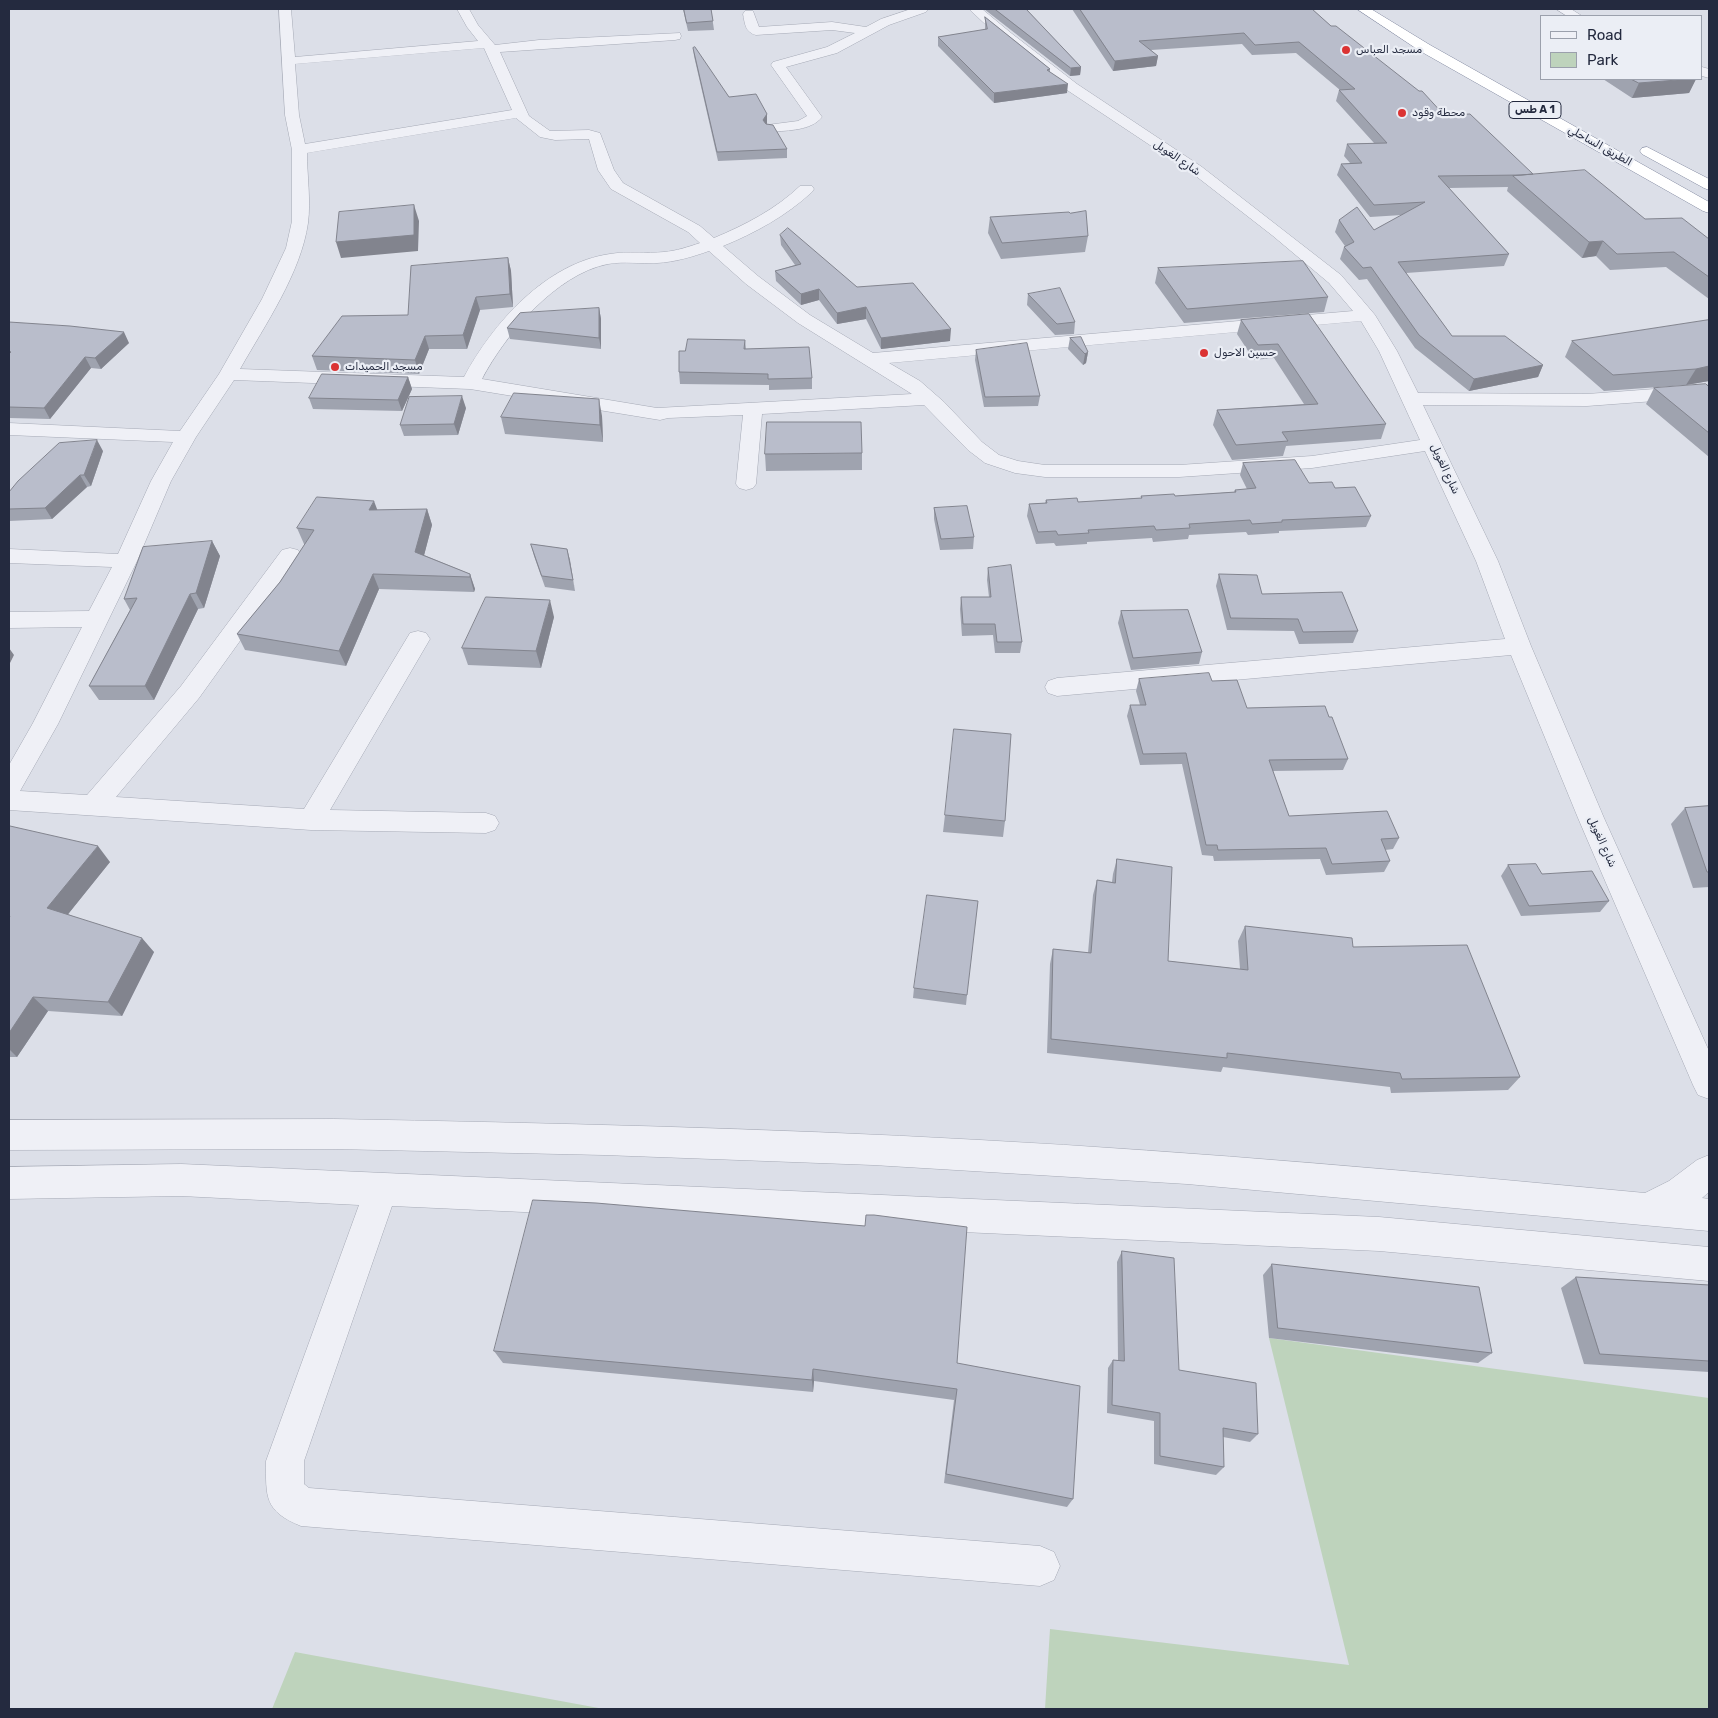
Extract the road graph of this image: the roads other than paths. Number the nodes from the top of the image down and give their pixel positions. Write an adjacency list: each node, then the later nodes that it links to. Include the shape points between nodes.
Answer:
1 (285, 9): 14 (street)
2 (463, 9): 13 (street, via 472,27)
3 (922, 9): 11 (street)
4 (975, 9): 23 (street, شارع الغويل, via 1072,86 1197,170 1280,232 1335,279)
5 (1362, 9): 21 (highway, الطريق الساحلي / طس A 1)
6 (1386, 9): 10 (highway)
7 (1562, 9): 9 (street)
8 (749, 14): 11 (street, via 752,28 756,31 832,26)
9 (1574, 15)
10 (1420, 29)
11 (869, 31): 16 (street, via 832,50 778,65 815,117 800,124)
12 (675, 36): 13 (street)
13 (489, 46): 14 (street); 15 (street)
14 (289, 61): 18 (street, via 292,115)
15 (520, 113): 18 (street); 22 (street, via 545,134 593,135 606,170 617,186 683,221)
16 (772, 128)
17 (1639, 147): 19 (highway, الطريق الساحلي)
18 (299, 150): 25 (street, via 300,221 294,248 271,299)
19 (1706, 182)
20 (806, 188): 22 (street, via 786,208)
21 (1709, 208)
22 (712, 243): 24 (street, via 752,280 804,319); 26 (street, via 675,256 610,258 573,273 522,310 508,325)
23 (1366, 315): 24 (street); 29 (street, شارع الغويل, via 1388,351)
24 (867, 359): 28 (street, via 888,369)
25 (228, 374): 26 (street); 32 (street)
26 (470, 383): 30 (street, via 660,414)
27 (1709, 392): 29 (street, via 1587,400)
28 (929, 399): 30 (street); 33 (street, via 975,446 992,458 1016,467 1045,471 1179,472 1312,462)
29 (1410, 400): 33 (street, شارع الغويل)
30 (753, 409): 34 (street)
31 (9, 429): 32 (street)
32 (186, 437): 37 (street, via 161,482)
33 (1434, 444): 41 (street, شارع الغويل, via 1487,561)
34 (746, 484)
35 (290, 555): 45 (street, via 190,692)
36 (9, 556): 37 (street)
37 (126, 561): 38 (street)
38 (97, 619): 39 (street); 43 (street, via 45,724)
39 (9, 620)
40 (418, 639): 46 (street)
41 (1519, 646): 42 (street); 48 (street, شارع الغويل)
42 (1057, 687)
43 (9, 787)
44 (9, 800): 45 (street)
45 (95, 804): 46 (street)
46 (311, 820): 47 (street)
47 (486, 823)
48 (1709, 1085)
49 (9, 1135): 53 (street, via 339,1134 602,1139 877,1150 1352,1181)
50 (1709, 1171): 53 (street, via 1692,1187 1670,1200)
51 (9, 1183): 52 (street, via 181,1180)
52 (381, 1190): 55 (street, via 1379,1234); 56 (street, via 285,1461 284,1493 301,1507)
53 (1644, 1208): 54 (street)
54 (1709, 1215)
55 (1709, 1264)
56 (1040, 1566)

